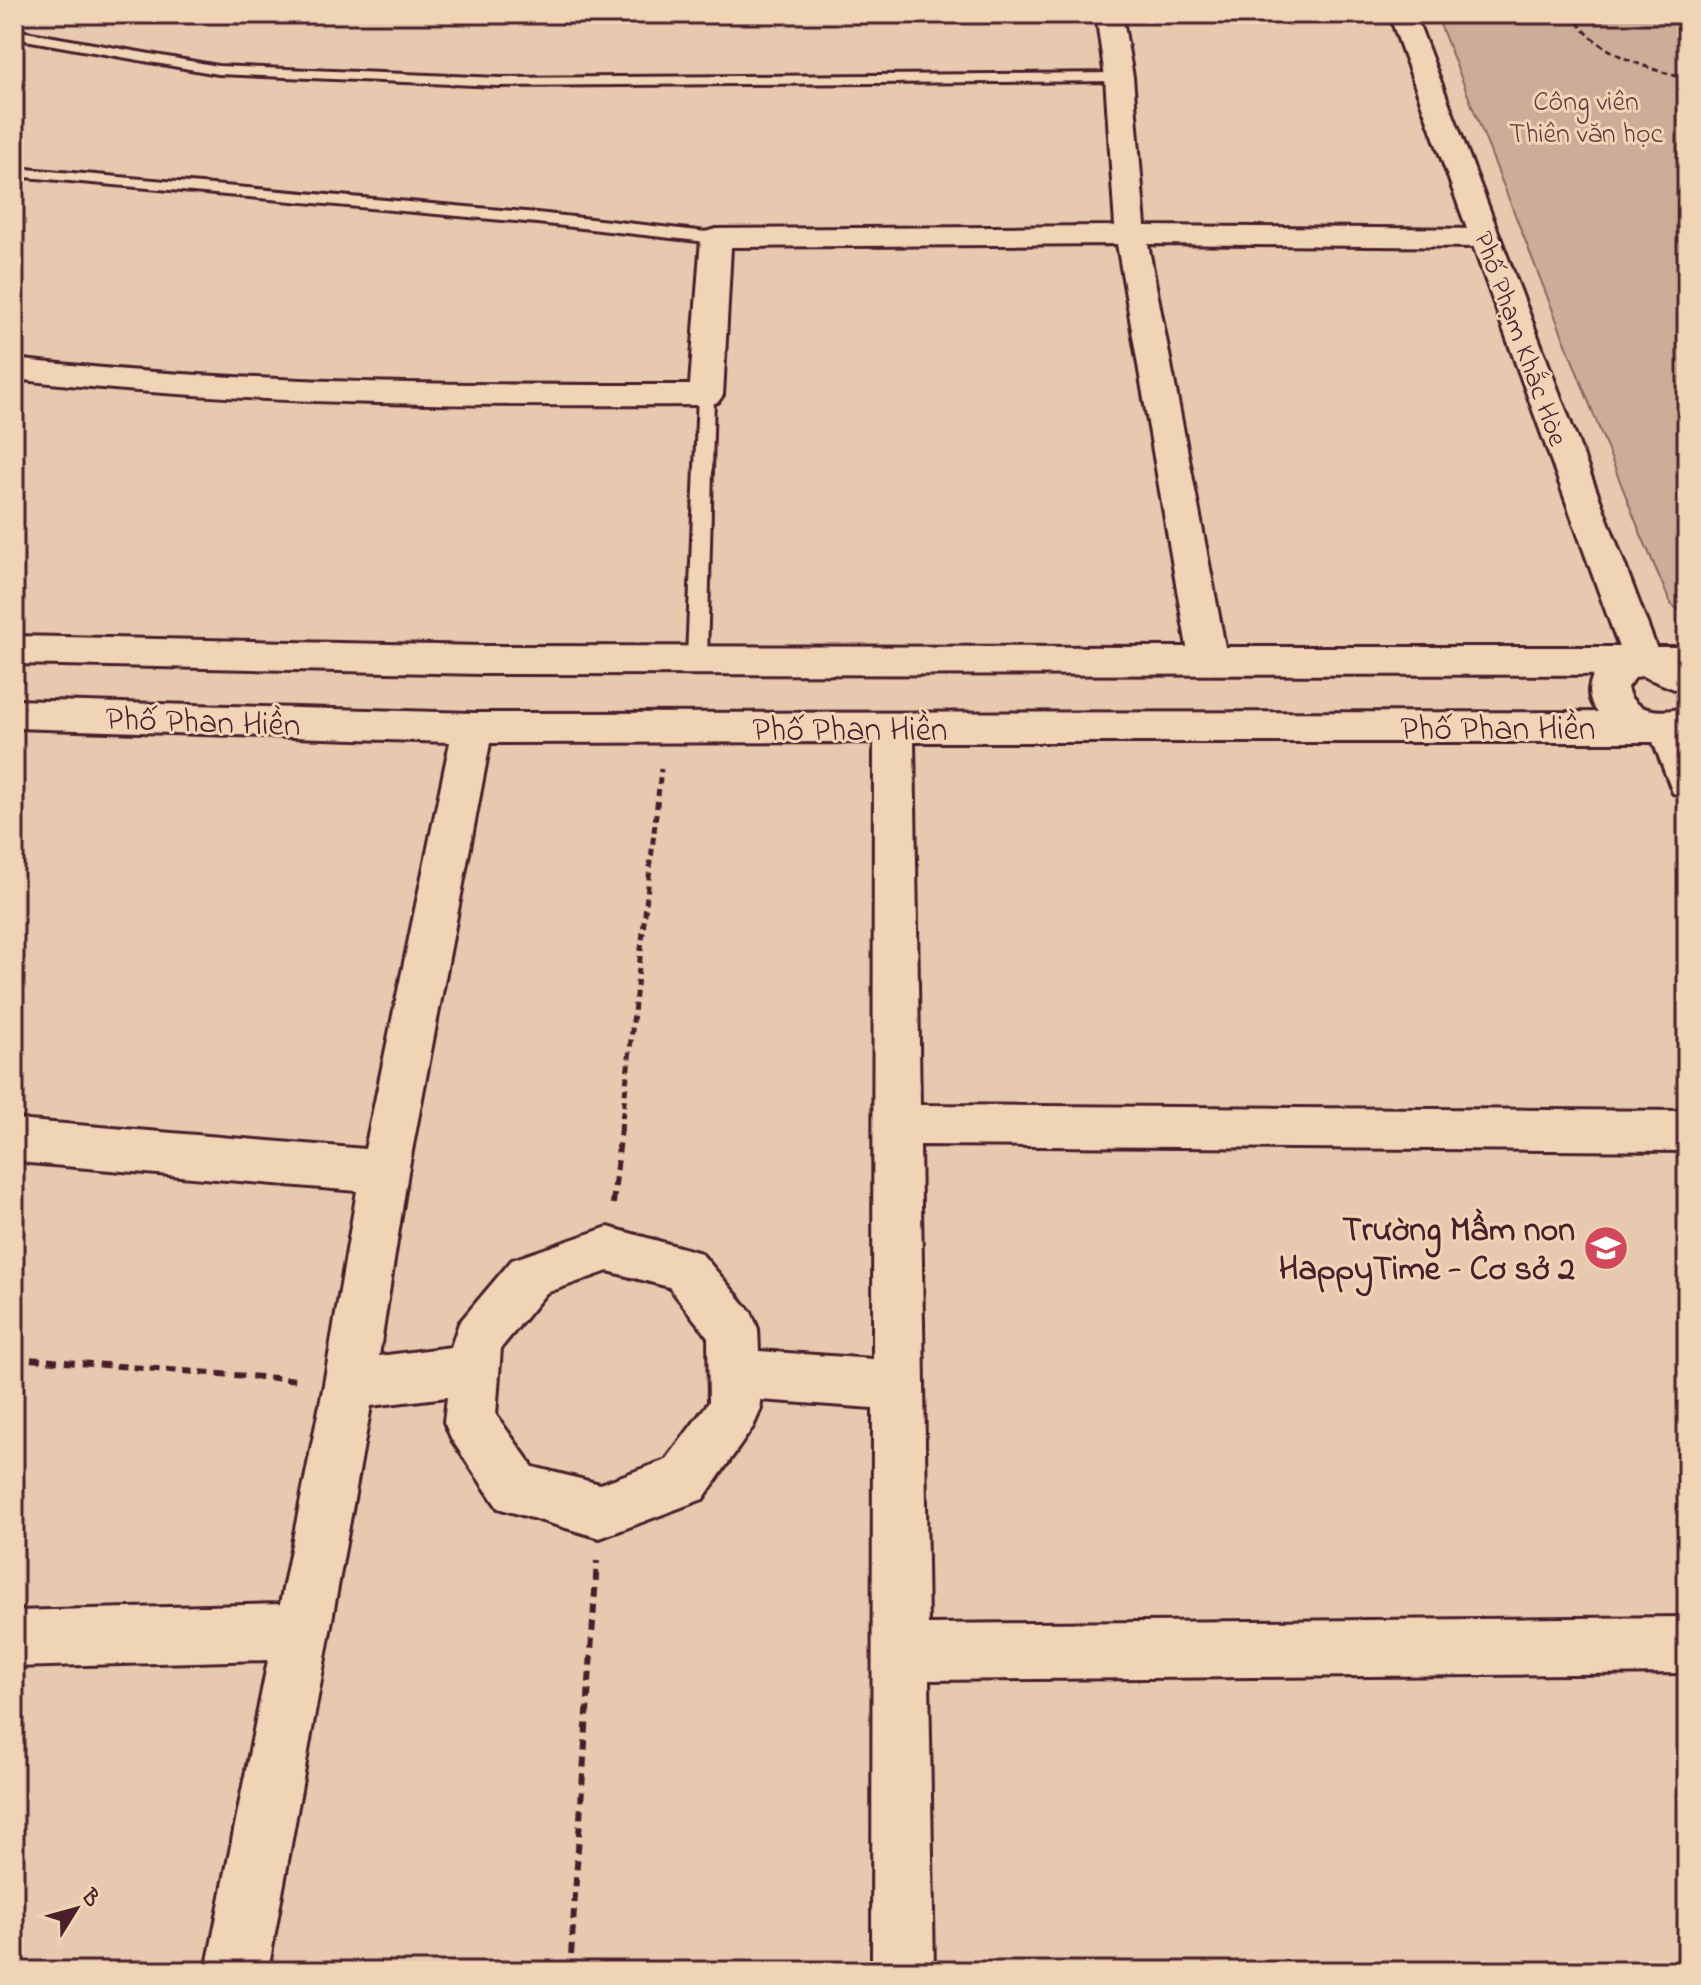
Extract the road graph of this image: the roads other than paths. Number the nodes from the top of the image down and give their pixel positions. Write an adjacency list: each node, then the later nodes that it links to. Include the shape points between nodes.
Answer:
1 (1109, 14): 4 (street)
2 (1402, 14): 8 (street, Phố Phạm Khắc Hòe)
3 (14, 34): 4 (lane, via 218,70 468,81)
4 (1119, 77): 6 (street)
5 (14, 172): 7 (lane)
6 (1131, 235): 7 (street); 8 (street); 13 (street)
7 (716, 238): 10 (street)
8 (1485, 238): 15 (street, Phố Phạm Khắc Hòe)
9 (14, 369): 10 (street, via 243,390)
10 (706, 395): 12 (lane)
11 (14, 650): 12 (street, Phố Phan Hiền, via 483,660)
12 (697, 658): 13 (street, Phố Phan Hiền)
13 (1208, 660): 15 (street, Phố Phan Hiền)
14 (1687, 661): 15 (street, Phố Phan Hiền)
15 (1643, 662): 16 (street); 18 (street, via 1610,674 1608,693 1637,721)
16 (1687, 680)
17 (14, 714): 19 (street, Phố Phan Hiền)
18 (1680, 725): 20 (street, Phố Phan Hiền); 21 (street)
19 (473, 728): 20 (street, Phố Phan Hiền); 25 (street)
20 (894, 728): 22 (street)
21 (1687, 782)
22 (896, 1125): 23 (street); 29 (street)
23 (1687, 1131)
24 (14, 1138): 25 (street)
25 (384, 1172): 28 (street)
26 (474, 1369): 27 (street, via 477,1340 529,1276 608,1249 684,1269 733,1329); 27 (street, via 470,1422 517,1489 600,1511 684,1480 735,1409); 28 (street)
27 (734, 1374): 29 (street)
28 (349, 1384): 30 (street)
29 (899, 1385): 33 (street)
30 (302, 1631): 31 (street); 34 (street)
31 (14, 1639)
32 (1687, 1645): 33 (street)
33 (901, 1652): 35 (street)
34 (237, 1971)
35 (903, 1971)

